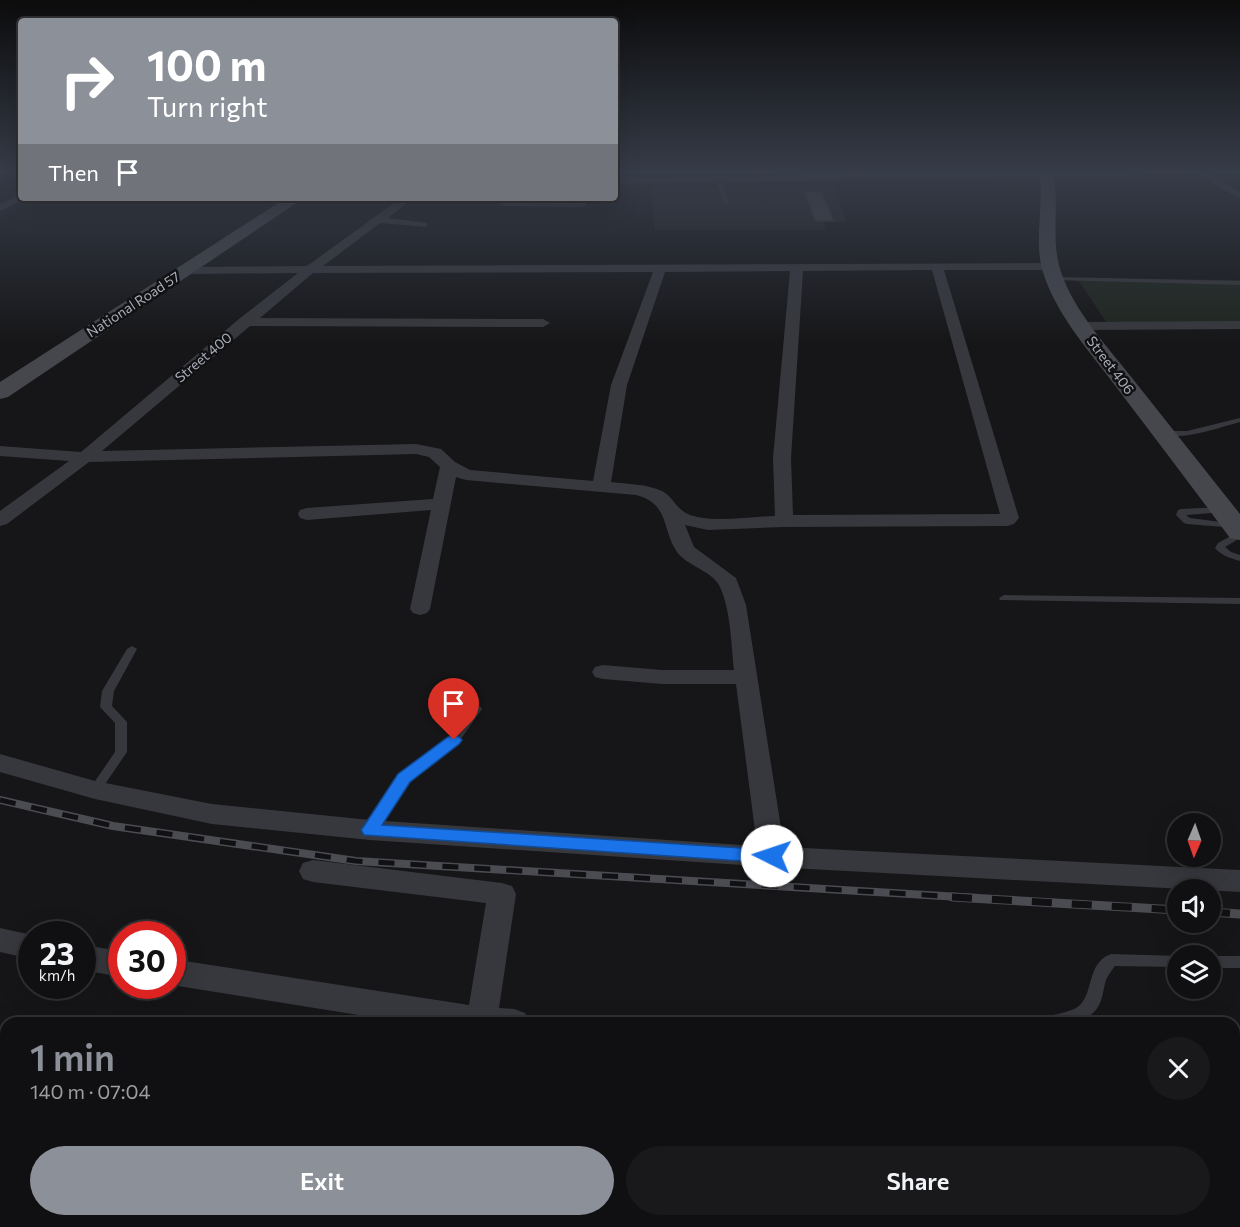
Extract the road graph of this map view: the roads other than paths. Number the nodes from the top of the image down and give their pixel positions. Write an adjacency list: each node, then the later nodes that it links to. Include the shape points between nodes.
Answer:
1 (248, 229): 7 (street, National Road 57)
2 (367, 229): 8 (street, Street 400)
3 (1052, 229): 9 (street, Street 406)
4 (937, 267): 5 (street); 9 (street); 26 (street, via 1010,518)
5 (797, 268): 6 (street); 26 (street, via 782,458)
6 (660, 269): 8 (street); 21 (street, via 619,385)
7 (185, 270): 8 (street); 15 (street, National Road 57)
8 (308, 271): 11 (street, Street 400)
9 (1053, 272): 10 (lane); 14 (street, Street 406)
10 (1240, 283)
11 (244, 322): 12 (street); 19 (street, Street 400)
12 (543, 323)
13 (1240, 325): 14 (street)
14 (1082, 326): 17 (street, Street 406)
15 (0, 392)
16 (1240, 420): 17 (lane, via 1186,433)
17 (1163, 433): 27 (street, Street 406)
18 (0, 451): 19 (street)
19 (86, 457): 20 (street, via 416,449 435,453); 25 (street, Street 400)
20 (449, 466): 21 (street, via 466,474); 22 (street)
21 (601, 487): 23 (street, via 657,495)
22 (441, 504): 24 (street); 31 (street)
23 (670, 512): 26 (street, via 708,524); 34 (street, via 686,550 729,582)
24 (307, 514)
25 (0, 520)
26 (784, 521)
27 (1235, 526): 28 (lane, via 1220,548)
28 (1240, 558)
29 (1004, 598): 30 (lane)
30 (1240, 601)
31 (420, 609)
32 (132, 649): 37 (lane, via 108,691 106,707 121,722 121,752)
33 (603, 672): 34 (street)
34 (746, 677): 39 (street)
35 (476, 709): 38 (lane, via 454,740 404,778)
36 (0, 763): 37 (street)
37 (95, 790): 38 (street, via 212,813)
38 (370, 830): 39 (street)
39 (772, 856): 41 (street)
40 (313, 871): 49 (street, via 502,894)
41 (1240, 881)
42 (0, 940): 43 (street)
43 (18, 943)
44 (1167, 962): 50 (lane, via 1111,960 1098,976 1094,999 1082,1013)
45 (1221, 962): 46 (lane)
46 (1240, 963)
47 (186, 974): 48 (street)
48 (450, 1017)
49 (482, 1017)
50 (1069, 1017)

